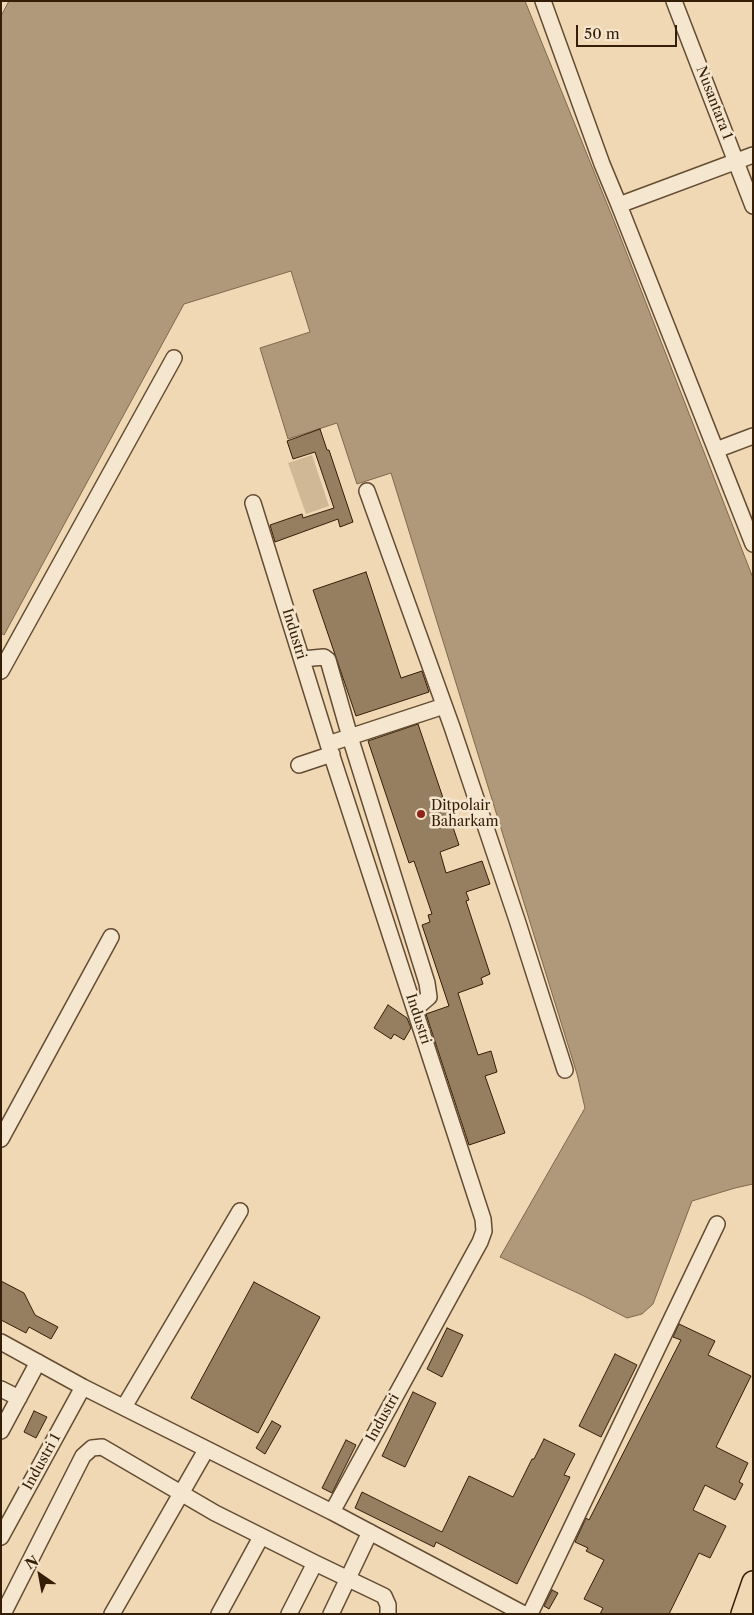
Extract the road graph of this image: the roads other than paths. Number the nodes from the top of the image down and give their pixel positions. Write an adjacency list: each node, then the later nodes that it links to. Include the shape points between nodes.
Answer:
1 (543, 1): 5 (lane)
2 (674, 1): 4 (lane, Nusantara 1)
3 (753, 155): 4 (lane)
4 (736, 162): 5 (lane); 6 (lane, Nusantara 1)
5 (619, 205): 9 (lane)
6 (753, 206)
7 (174, 358): 14 (lane)
8 (753, 436): 9 (lane)
9 (716, 450): 12 (lane)
10 (368, 491): 15 (lane)
11 (253, 503): 13 (lane, Industri)
12 (753, 544)
13 (302, 659): 16 (lane, via 324,657 328,660); 17 (lane, Industri)
14 (1, 671)
15 (444, 706): 16 (lane); 21 (lane)
16 (350, 737): 17 (lane); 20 (lane, via 427,983 429,997)
17 (330, 749): 18 (lane); 20 (lane, Industri)
18 (299, 765)
19 (112, 936): 22 (lane)
20 (415, 1009): 34 (lane, Industri, via 483,1219 484,1231)
21 (565, 1070)
22 (1, 1139)
23 (240, 1211): 30 (lane)
24 (717, 1224): 48 (lane)
25 (1, 1342): 26 (lane)
26 (38, 1362): 27 (lane); 29 (lane)
27 (83, 1387): 30 (lane); 36 (lane, Industri 1)
28 (1, 1389): 29 (lane)
29 (19, 1398): 31 (lane)
30 (124, 1407): 32 (lane)
31 (1, 1431)
32 (206, 1450): 33 (lane); 34 (lane)
33 (180, 1494): 37 (lane); 41 (lane, via 102,1447 92,1448 83,1456); 42 (lane)
34 (332, 1512): 35 (lane)
35 (370, 1532): 39 (lane); 47 (lane)
36 (1, 1537)
37 (261, 1537): 38 (lane); 43 (lane)
38 (315, 1564): 39 (lane); 44 (lane)
39 (349, 1579): 45 (lane); 46 (lane, via 384,1596)
40 (753, 1582): 49 (highway)
41 (3, 1614)
42 (112, 1614)
43 (219, 1614)
44 (289, 1614)
45 (331, 1614)
46 (388, 1614)
47 (524, 1614)
48 (530, 1614)
49 (742, 1614)

